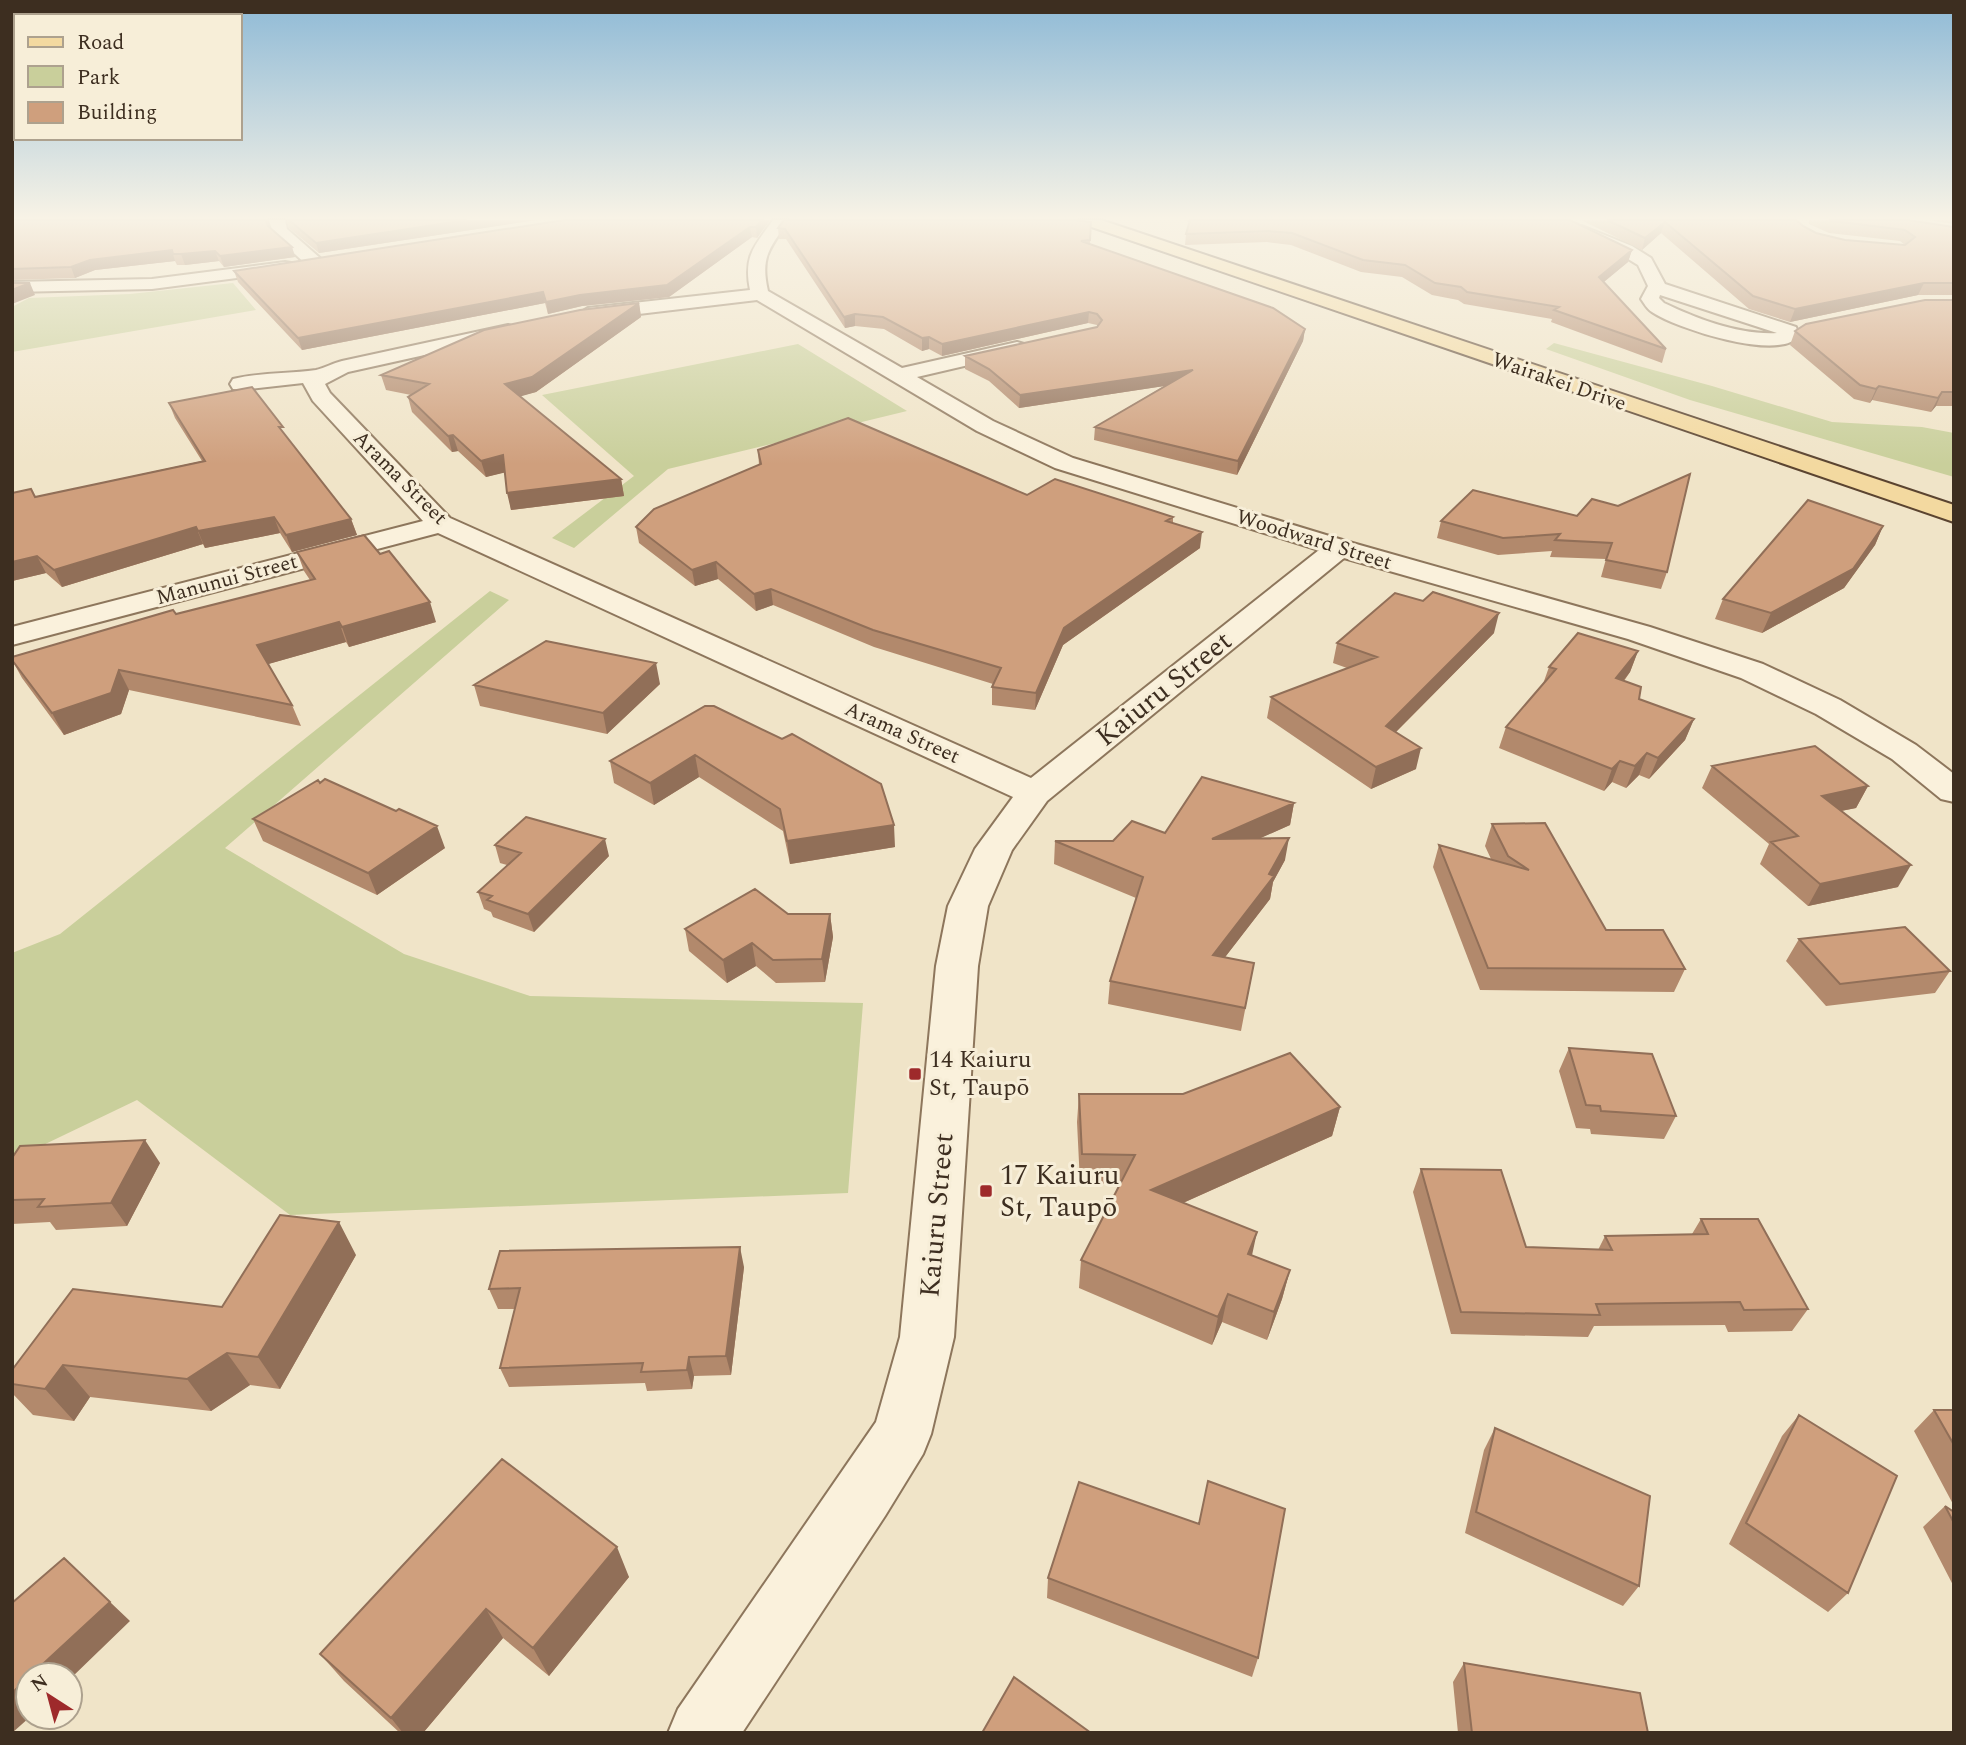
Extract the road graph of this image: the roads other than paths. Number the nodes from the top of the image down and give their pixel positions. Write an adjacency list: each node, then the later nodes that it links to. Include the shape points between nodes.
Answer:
1 (701, 301): 5 (street)
2 (772, 301): 10 (street, Woodward Street)
3 (1326, 301): 12 (main road, Wairakei Drive)
4 (1652, 301): 6 (street, via 1671,314 1765,340 1783,340 1789,331)
5 (569, 318)
6 (1814, 326)
7 (529, 327): 9 (street, via 342,367)
8 (1038, 343): 10 (street)
9 (320, 376): 11 (street); 13 (street, Arama Street, via 314,383 321,396)
10 (896, 376): 14 (street, Woodward Street, via 1064,463)
11 (241, 384)
12 (1954, 514)
13 (441, 524): 15 (street, Manunui Street); 17 (street, Arama Street)
14 (1339, 548): 16 (street, Woodward Street, via 1639,633 1752,671 1828,707 1904,752); 17 (street, Kaiuru Street)
15 (12, 636)
16 (1954, 791)
17 (1034, 793): 18 (street, Kaiuru Street, via 994,849 968,906 957,966 926,1337 902,1434)
18 (702, 1733)

